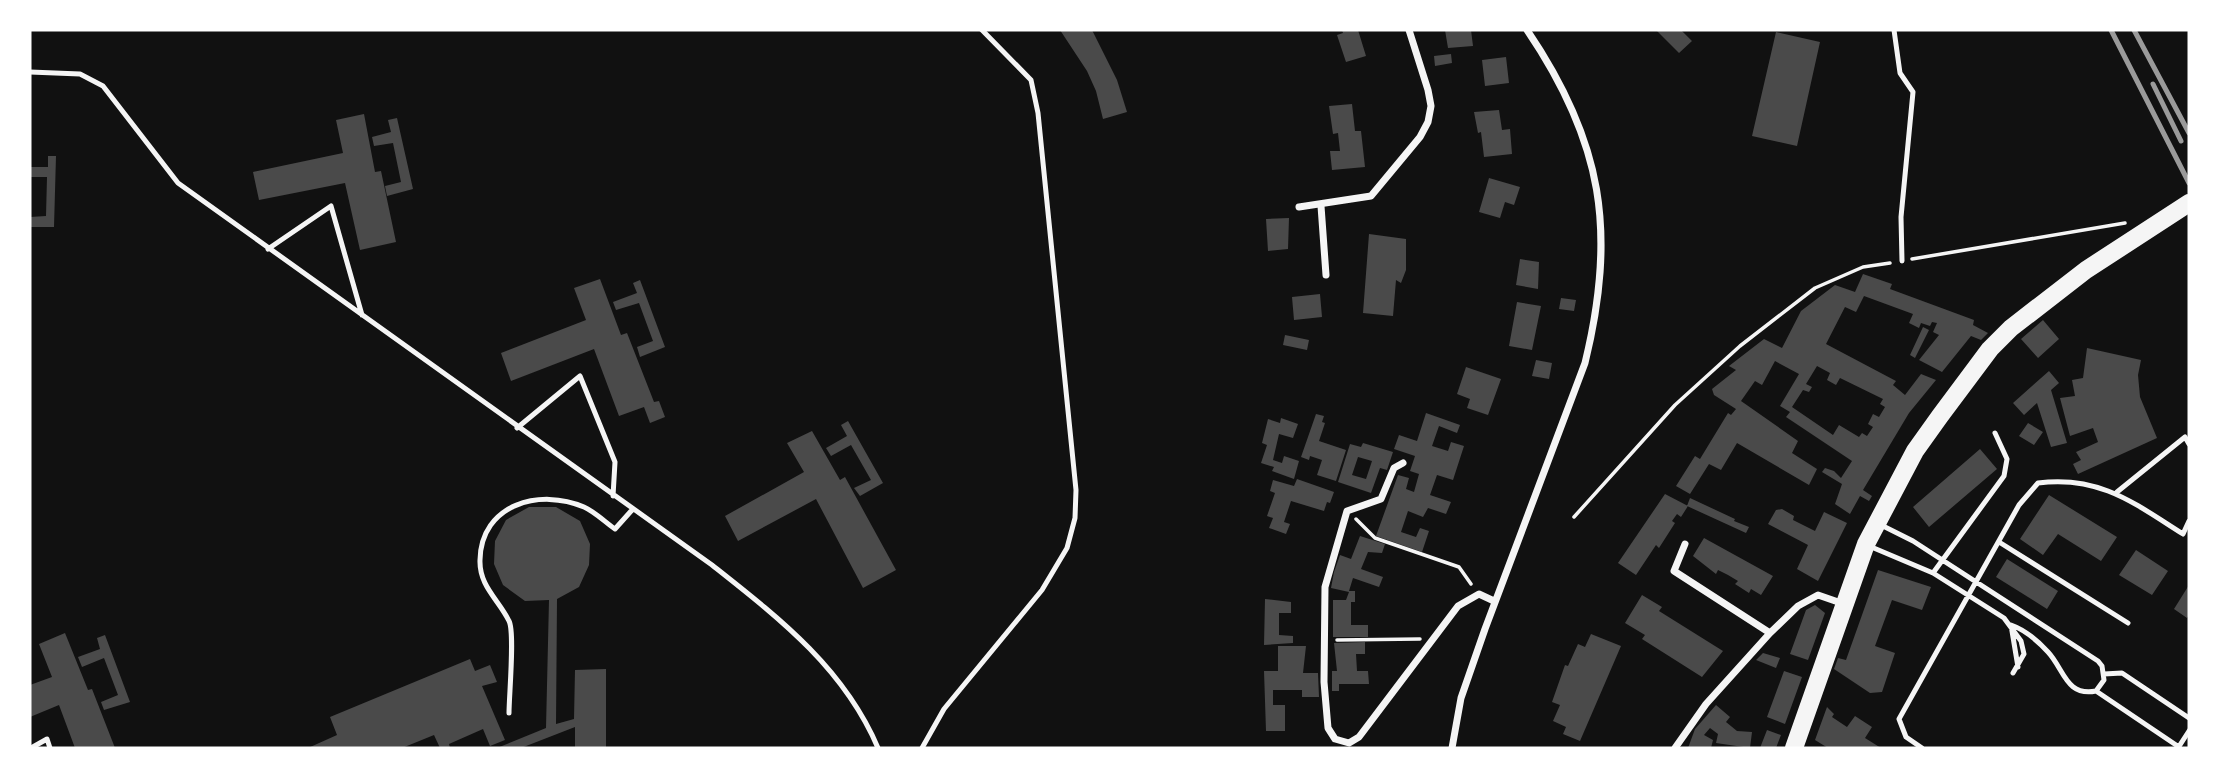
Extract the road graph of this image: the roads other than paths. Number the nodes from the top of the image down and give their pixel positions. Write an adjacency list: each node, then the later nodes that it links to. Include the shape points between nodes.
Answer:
1 (982, 30): 45 (lane, via 1031,80 1038,113 1076,490 1075,518 1067,548 1042,590 944,709)
2 (1409, 30): 7 (street, via 1429,90 1428,122 1370,196)
3 (1527, 30): 29 (street, via 1565,89 1582,131 1595,176 1602,227 1601,273 1585,363)
4 (1894, 30): 10 (lane, via 1900,73 1913,92 1901,217)
5 (30, 72): 9 (lane, via 80,74 103,86 178,183)
6 (2189, 204): 21 (main road, via 2086,270 1997,342 1915,452)
7 (1321, 206): 8 (street); 11 (street)
8 (1299, 207)
9 (268, 249): 12 (lane); 12 (lane, via 331,206)
10 (1902, 261)
11 (1326, 275)
12 (362, 316): 13 (lane)
13 (517, 428): 18 (lane); 18 (lane, via 580,376 615,463)
14 (1995, 433): 25 (lane, via 2007,459 2004,476)
15 (2189, 444): 17 (lane, via 2185,437)
16 (1403, 463): 29 (street, via 1394,468 1381,499 1348,510 1328,569 1324,640 1328,728 1335,739 1349,743 1359,737 1458,606 1479,594)
17 (2116, 492): 20 (lane, via 2183,534); 22 (lane, via 2062,480 2038,483 2019,505)
18 (613, 496): 19 (lane)
19 (632, 510): 38 (lane, via 615,529 585,508 548,499 515,503 488,526 480,560 488,594 511,623); 44 (lane, via 752,596 822,658 847,692)
20 (2189, 521)
21 (1876, 523): 24 (main road); 25 (lane)
22 (1999, 542): 27 (lane); 31 (lane)
23 (1685, 544): 33 (street, via 1674,571)
24 (1866, 544): 26 (lane); 30 (main road)
25 (1941, 559): 26 (lane); 27 (lane)
26 (1933, 573): 28 (lane)
27 (1974, 582): 28 (lane); 36 (lane, via 2098,661)
28 (1966, 595): 32 (lane); 49 (lane, via 1899,719 1906,737)
29 (1494, 601): 46 (street, via 1461,698)
30 (1845, 604): 33 (street, via 1818,595 1798,606); 48 (main road)
31 (2128, 623)
32 (2011, 625): 34 (lane); 34 (lane, via 2024,654); 37 (lane, via 2049,653 2068,685 2086,693)
33 (1770, 633): 47 (street, via 1706,704)
34 (2018, 667): 35 (lane)
35 (2013, 673)
36 (2104, 674): 37 (lane); 39 (lane, via 2122,673)
37 (2096, 691): 41 (lane)
38 (509, 713)
39 (2189, 718)
40 (2189, 731): 41 (lane)
41 (2178, 747)
42 (31, 748): 43 (lane, via 47,739)
43 (50, 748)
44 (877, 748)
45 (922, 748)
46 (1452, 748)
47 (1675, 748)
48 (1794, 748)
49 (1922, 748)

